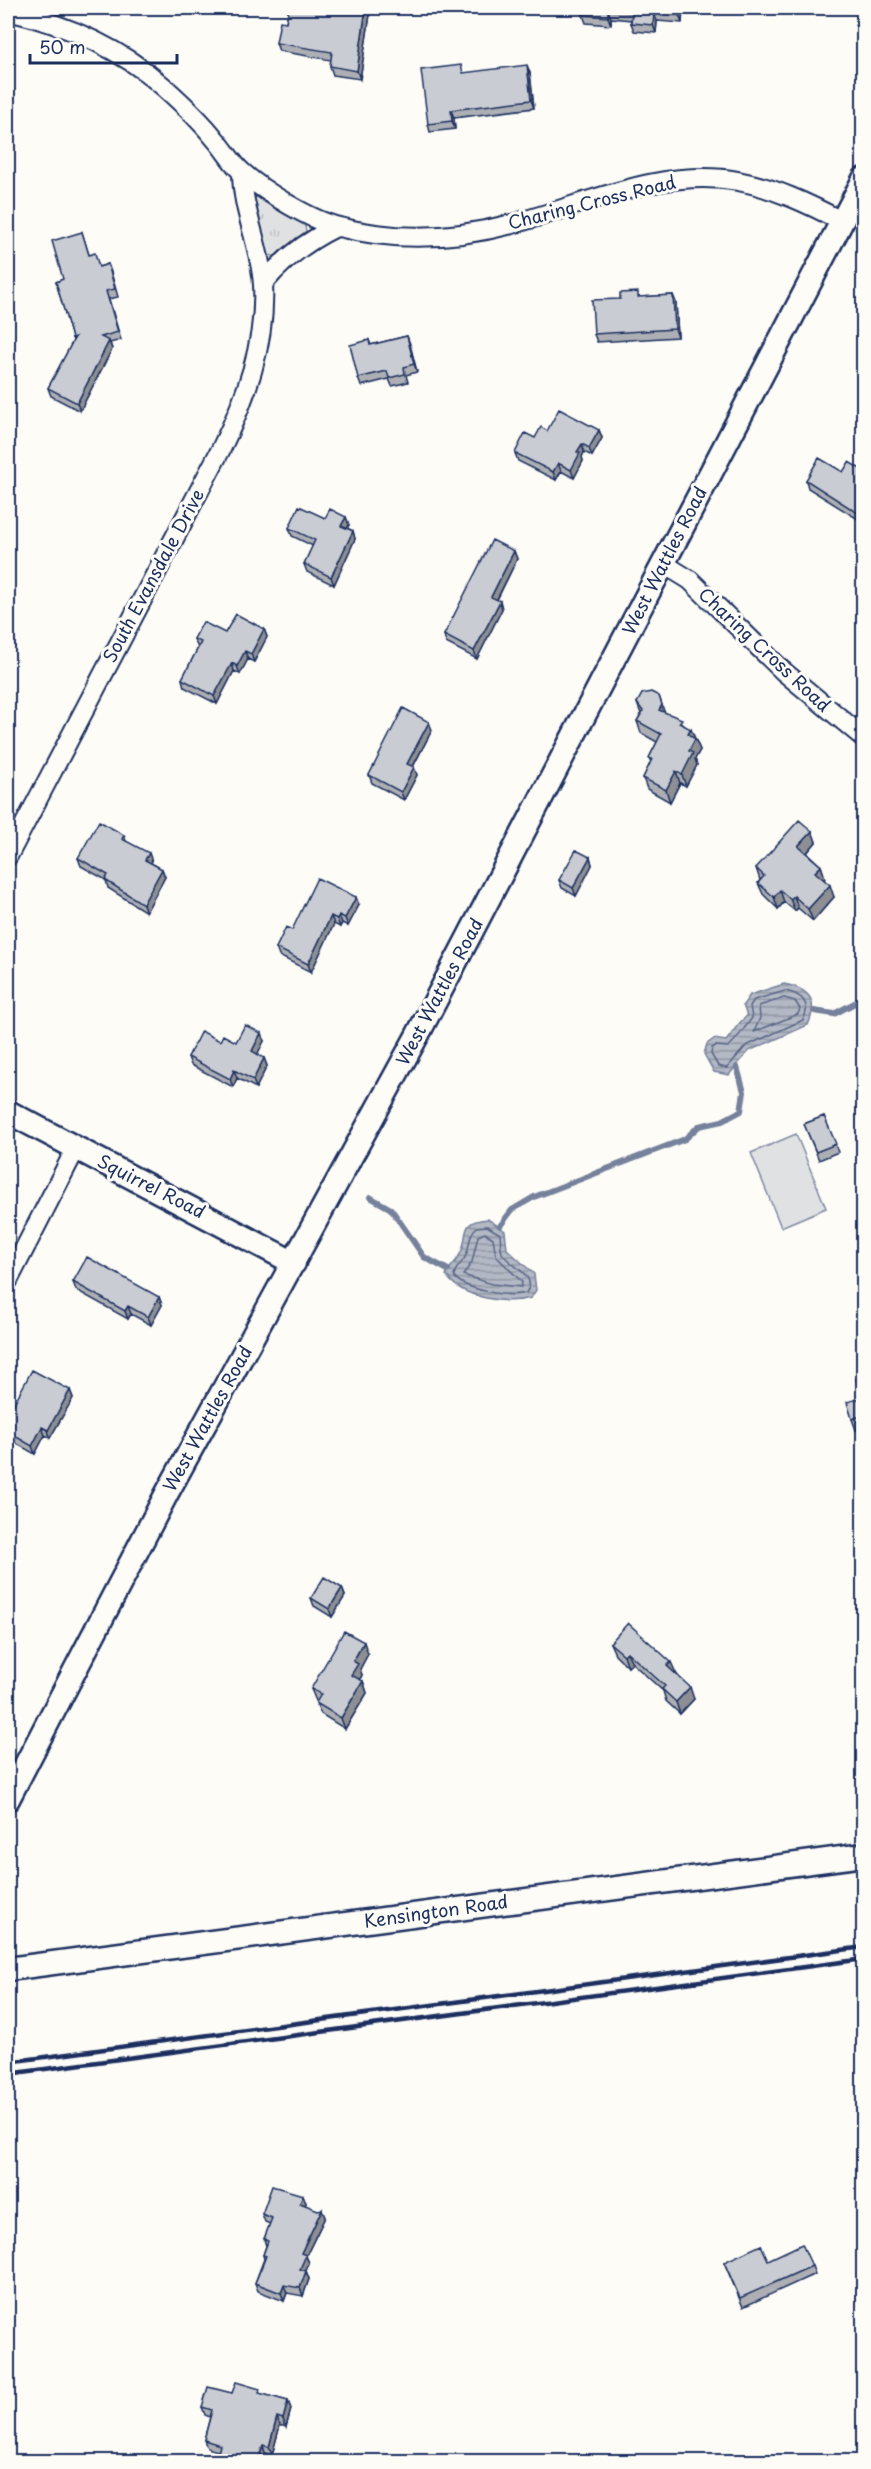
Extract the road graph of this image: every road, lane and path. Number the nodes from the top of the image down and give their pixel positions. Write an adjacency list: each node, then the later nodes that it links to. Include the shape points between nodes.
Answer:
1 (8, 11): 2 (street, Charing Cross Road, via 83,35 138,66 188,109)
2 (242, 172): 5 (street, Charing Cross Road); 6 (street, via 242,190)
3 (864, 179): 4 (street, West Wattles Road)
4 (842, 221): 5 (street, Charing Cross Road, via 800,200 738,181 711,179 638,187 514,224 462,235 399,237); 7 (street, West Wattles Road)
5 (336, 227): 6 (street, via 295,251)
6 (263, 284): 9 (street, South Evansdale Drive, via 257,355 235,420)
7 (664, 564): 8 (street, Charing Cross Road, via 690,580 783,671); 12 (street, West Wattles Road)
8 (864, 738)
9 (8, 856)
10 (8, 1112): 11 (street, Squirrel Road)
11 (76, 1148): 12 (street, Squirrel Road); 13 (street)
12 (294, 1263): 14 (street, West Wattles Road, via 167,1493)
13 (8, 1281)
14 (8, 1799)
15 (864, 1855): 16 (street, Kensington Road)
16 (8, 1969)

